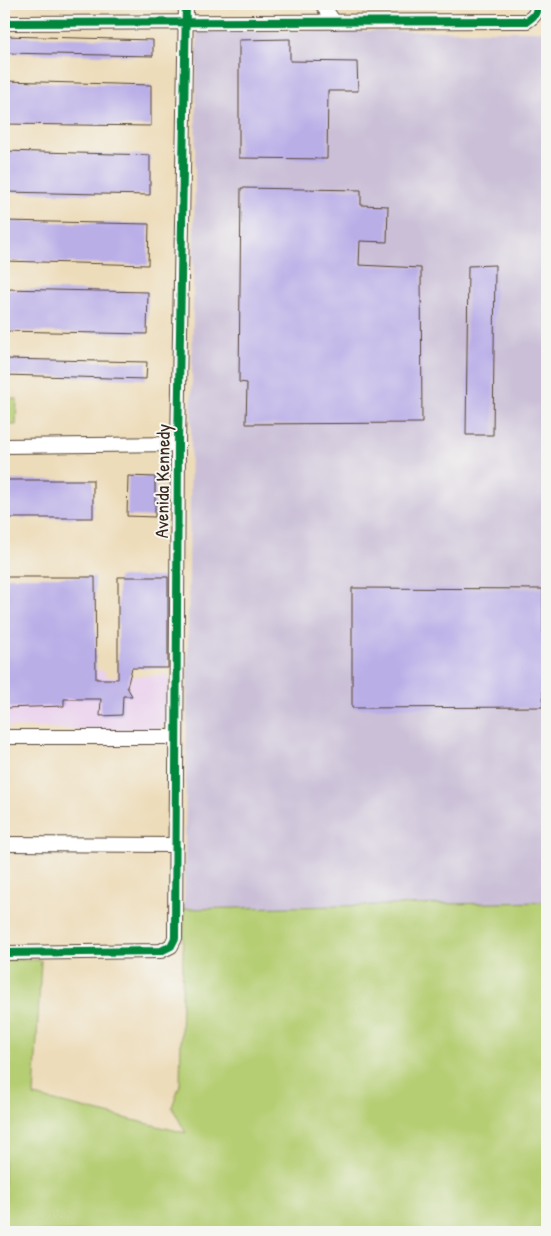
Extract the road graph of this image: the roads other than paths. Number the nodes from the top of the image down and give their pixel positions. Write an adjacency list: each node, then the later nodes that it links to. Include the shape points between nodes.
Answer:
1 (186, 4): 4 (street, Avenida Kennedy)
2 (322, 4): 5 (street)
3 (537, 8): 5 (street, via 533,18 527,21)
4 (186, 22): 5 (street); 6 (street); 7 (street, Avenida Kennedy)
5 (334, 22)
6 (4, 23)
7 (178, 444): 8 (street); 10 (street, Avenida Kennedy)
8 (4, 446)
9 (4, 737): 10 (street)
10 (176, 737): 12 (street, Avenida Kennedy)
11 (4, 844): 12 (street)
12 (176, 845): 13 (street, Avenida Kennedy, via 175,938 171,946 161,951)
13 (4, 953)

